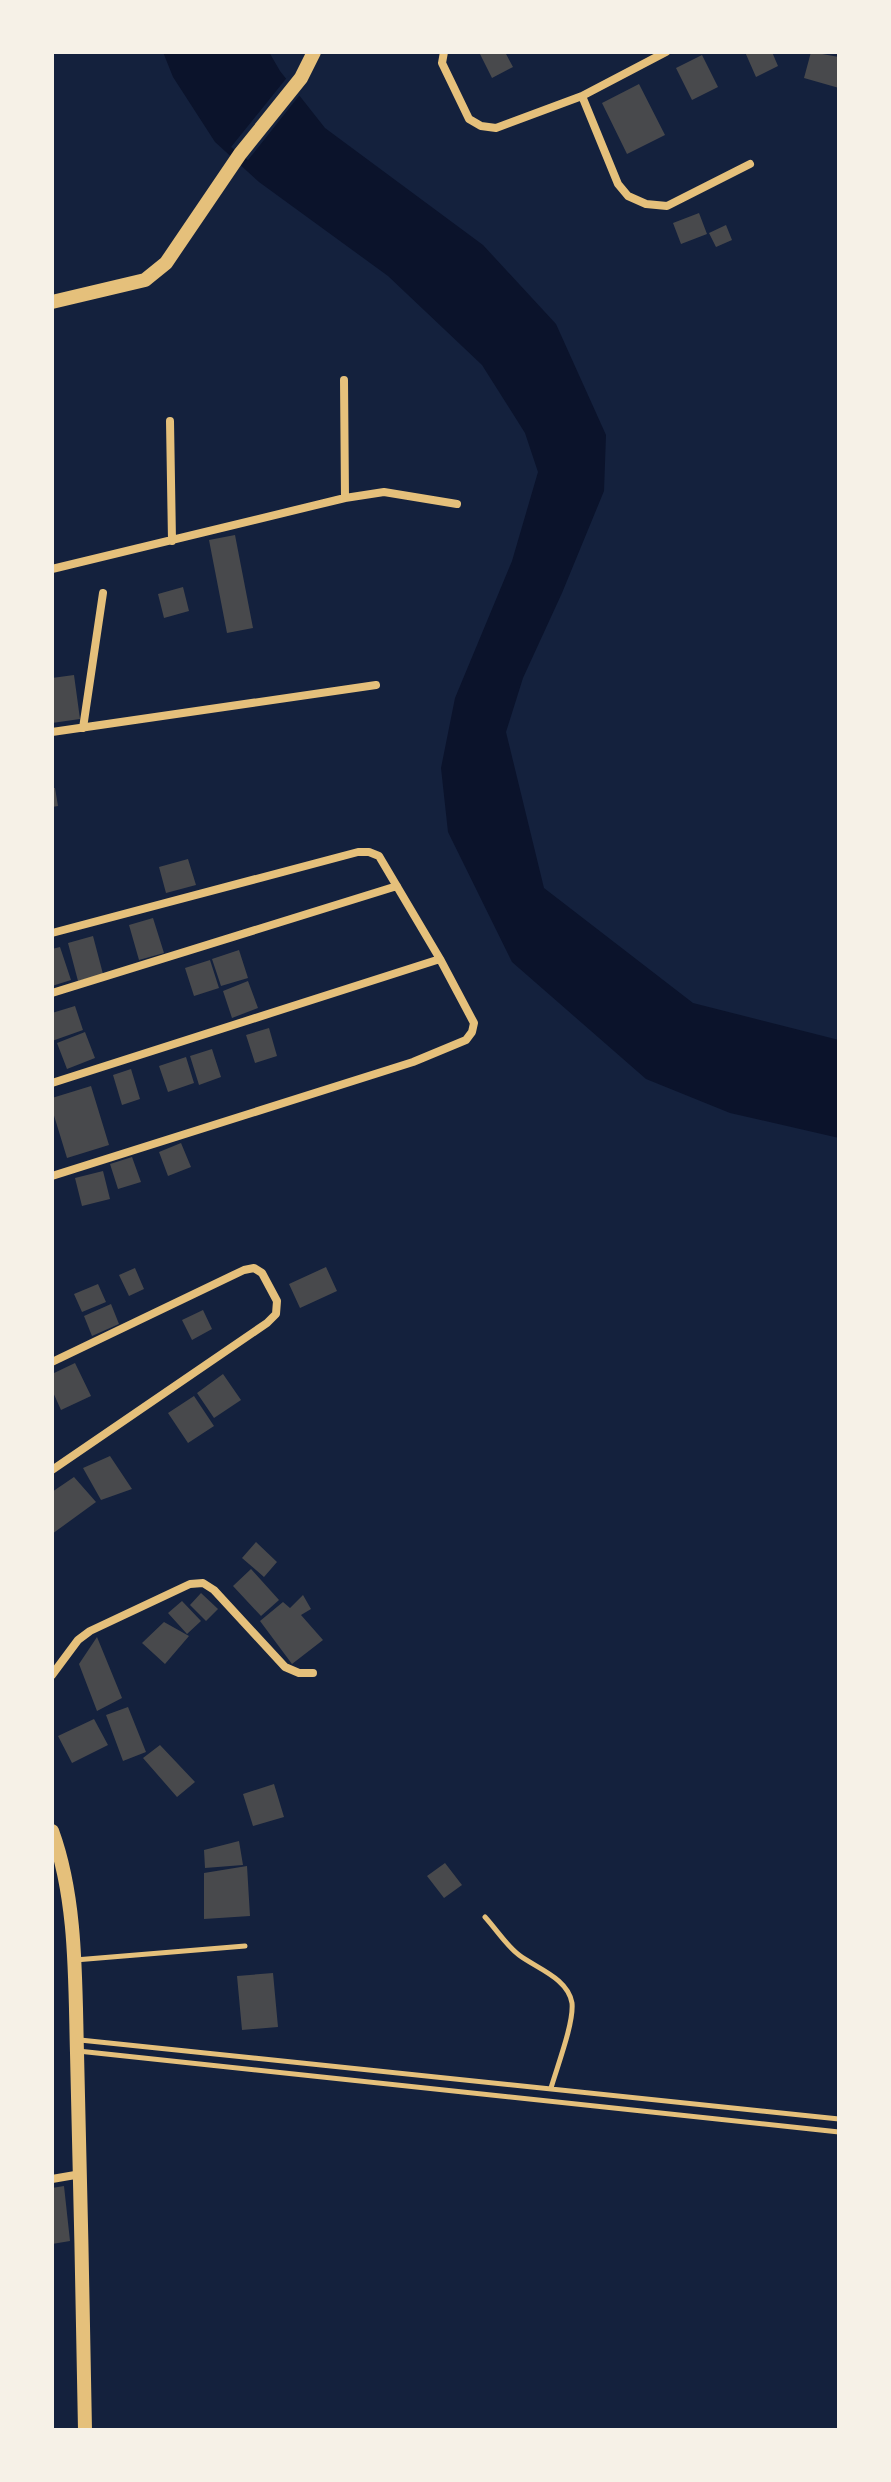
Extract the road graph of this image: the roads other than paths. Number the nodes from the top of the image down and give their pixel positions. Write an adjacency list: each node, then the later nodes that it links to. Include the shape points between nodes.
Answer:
1 (314, 52): 6 (street, via 301,78 240,154 166,263 145,280)
2 (444, 52): 4 (street, via 442,63 469,119 481,126 496,128)
3 (666, 52): 4 (street)
4 (582, 96): 5 (street, via 618,184 646,204 667,206)
5 (750, 164)
6 (52, 302)
7 (344, 380): 9 (street)
8 (170, 421): 11 (street)
9 (345, 498): 10 (street, via 384,492); 11 (street)
10 (457, 504)
11 (172, 541): 12 (street)
12 (52, 569)
13 (103, 593): 15 (street)
14 (376, 685): 15 (street)
15 (83, 728): 16 (street)
16 (52, 732)
17 (397, 886): 18 (street, via 379,856 358,852); 19 (street); 20 (street)
18 (52, 933)
19 (440, 959): 21 (street); 22 (street, via 474,1023 466,1040 413,1062)
20 (52, 993)
21 (52, 1083)
22 (52, 1176)
23 (52, 1362): 24 (street, via 244,1270 262,1273 277,1301 276,1314 267,1323)
24 (52, 1470)
25 (313, 1673): 26 (street, via 285,1667 203,1583 190,1584 90,1631)
26 (52, 1675)
27 (52, 1831): 30 (street, via 64,1863)
28 (485, 1917): 32 (lane, via 517,1953 568,1991 571,2019)
29 (245, 1946): 30 (lane)
30 (74, 1960): 31 (street)
31 (76, 2045): 32 (lane); 34 (lane); 35 (street)
32 (551, 2088): 33 (lane)
33 (839, 2119)
34 (839, 2132)
35 (81, 2174): 36 (street); 37 (street)
36 (52, 2179)
37 (85, 2430)

